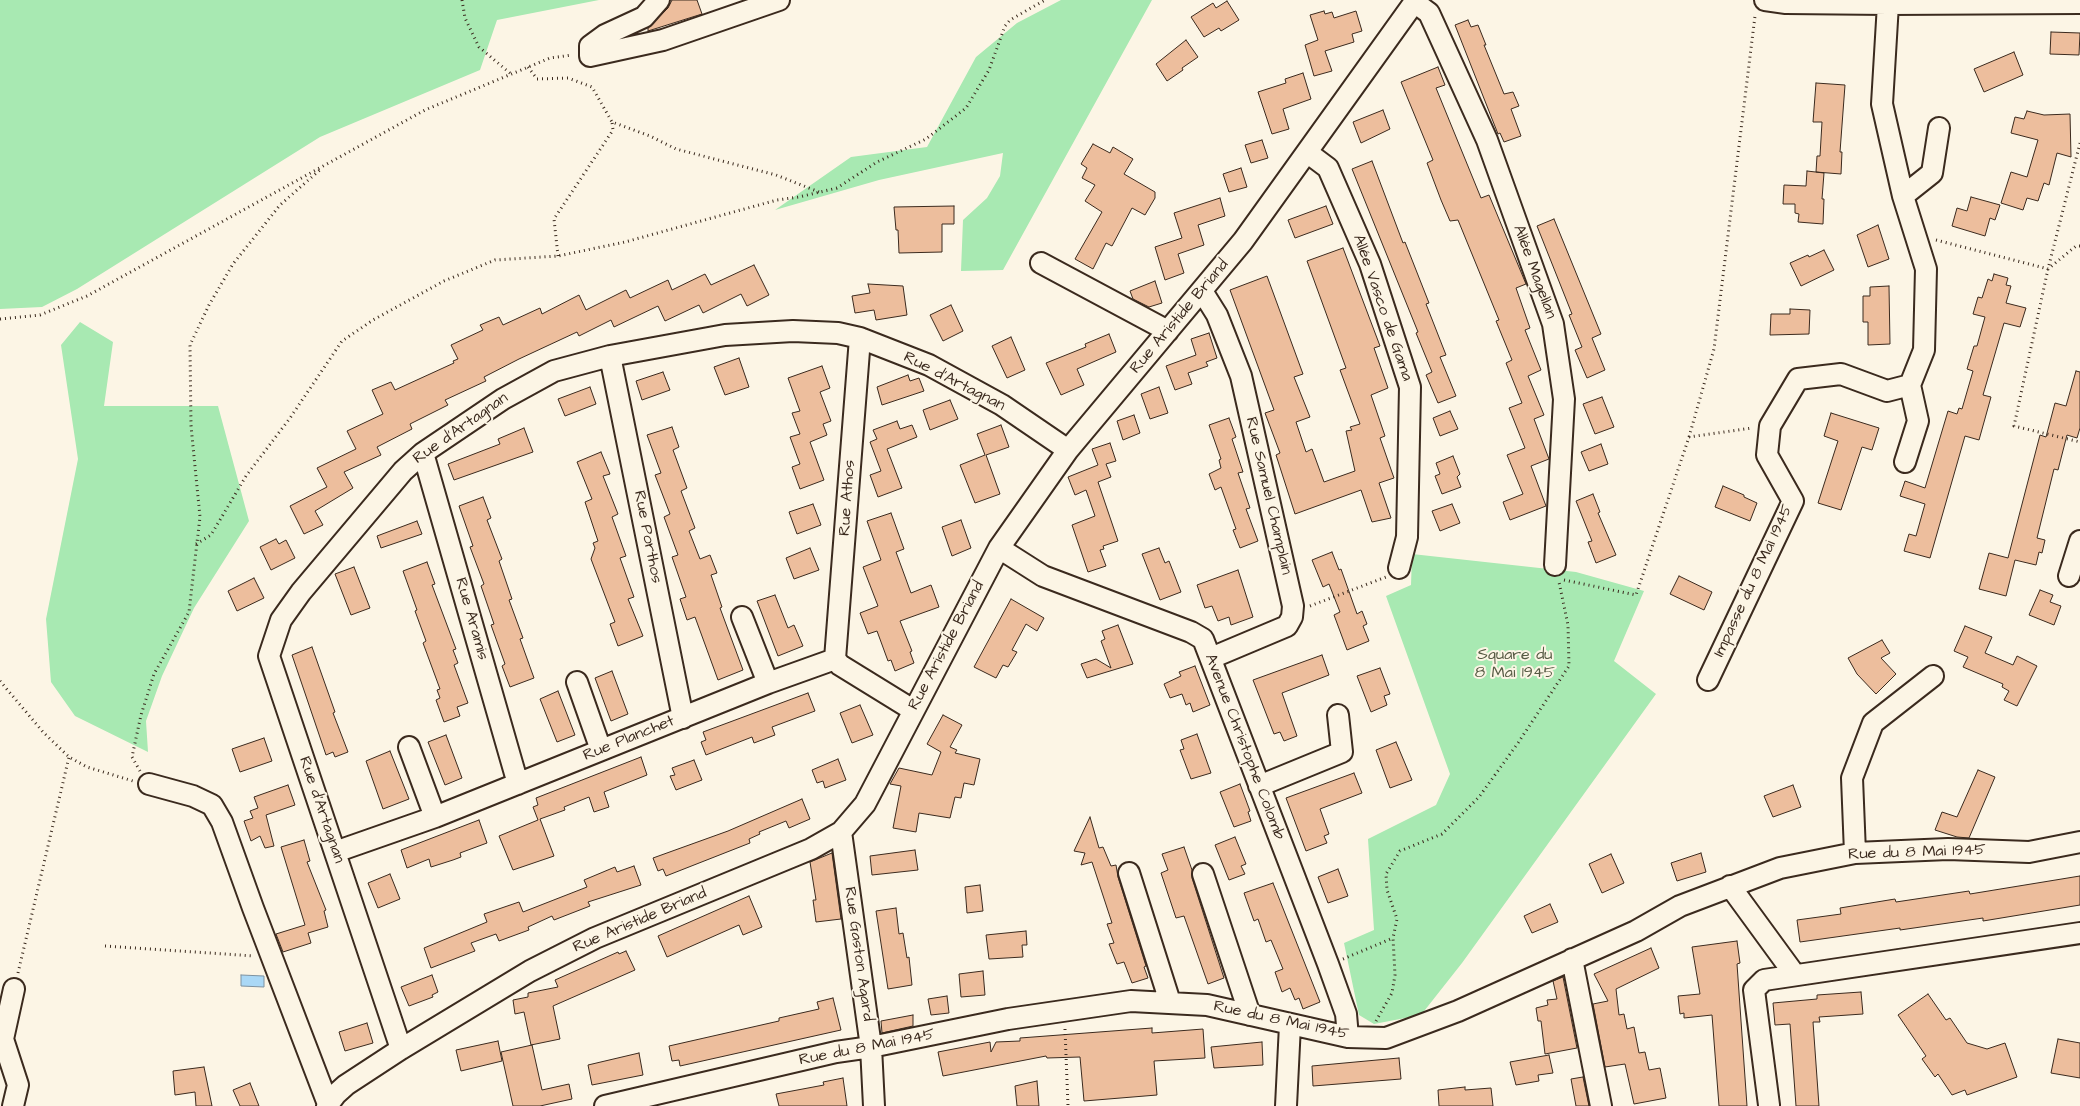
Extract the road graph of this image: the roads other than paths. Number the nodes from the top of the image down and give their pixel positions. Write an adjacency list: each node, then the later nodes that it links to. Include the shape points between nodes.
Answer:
1 (659, 0): 2 (street, via 644,17 590,46 590,56 663,40)
2 (780, 0)
3 (1415, 1): 8 (street, Rue Aristide Briand); 21 (street, Allée Magellan, via 1429,13 1486,140 1553,324 1564,399)
4 (2080, 3): 5 (street)
5 (1888, 4): 6 (street); 9 (street, via 1882,104)
6 (1761, 5)
7 (1939, 128): 9 (street, via 1932,173)
8 (1308, 152): 11 (street, Rue Aristide Briand); 22 (street, Allée Vasco de Gama, via 1328,168 1370,264 1410,387 1407,537)
9 (1903, 196): 15 (street, via 1926,269 1924,350)
10 (1041, 263): 12 (street)
11 (1202, 291): 12 (street, Rue Aristide Briand); 25 (street, Rue Samuel Champlain, via 1217,316 1241,376 1293,606 1287,626)
12 (1168, 332): 16 (street, Rue Aristide Briand)
13 (860, 338): 14 (street, Rue d'Artagnan, via 838,333 793,331 734,335); 16 (street, Rue d'Artagnan, via 929,365 1002,406); 26 (street, Rue Athos)
14 (610, 356): 17 (street, Rue d'Artagnan, via 554,371 503,399); 33 (street, Rue Porthos)
15 (1910, 385): 18 (street, via 1918,421); 28 (street, Impasse du 8 Mai 1945, via 1887,392 1841,374 1798,379 1770,426 1768,455 1793,501)
16 (1068, 450): 20 (street, Rue Aristide Briand)
17 (423, 453): 37 (street, Rue Aramis); 42 (street, Rue d'Artagnan, via 403,470 301,592 280,620 269,656)
18 (1905, 462)
19 (2080, 541): 23 (street)
20 (999, 548): 25 (street, Avenue Christophe Colomb, via 1042,576 1191,632 1202,640); 31 (street, Rue Aristide Briand)
21 (1555, 565)
22 (1399, 568)
23 (2069, 576)
24 (742, 617): 30 (street)
25 (1211, 658): 38 (street, Avenue Christophe Colomb)
26 (835, 659): 30 (street, Rue Planchet); 31 (street)
27 (1933, 676): 43 (street, via 1873,723 1852,778)
28 (1708, 680)
29 (577, 682): 35 (street)
30 (768, 683): 33 (street, Rue Planchet)
31 (913, 710): 40 (street, Rue Aristide Briand, via 865,804)
32 (1338, 715): 38 (street, via 1342,752)
33 (683, 718): 35 (street, Rue Planchet)
34 (409, 747): 39 (street)
35 (601, 750): 37 (street, Rue Planchet)
36 (149, 784): 58 (street, via 193,796 212,805 222,822)
37 (518, 784): 39 (street, Rue Planchet)
38 (1259, 786): 54 (street, Avenue Christophe Colomb, via 1346,1014)
39 (435, 816): 42 (street, Rue Planchet)
40 (841, 832): 55 (street, Rue Gaston Agard); 56 (street, Rue Aristide Briand, via 811,849 595,938 530,971)
41 (2080, 842): 43 (street, Rue du 8 Mai 1945, via 2029,852)
42 (336, 852): 56 (street, Rue d'Artagnan)
43 (1855, 853): 46 (street, Rue du 8 Mai 1945, via 1780,868)
44 (1129, 873): 51 (street)
45 (1203, 874): 52 (street)
46 (1730, 886): 48 (street, Rue du 8 Mai 1945, via 1680,906 1636,931); 49 (street)
47 (2080, 933): 49 (street)
48 (1572, 959): 54 (street, Rue du 8 Mai 1945, via 1458,1011 1386,1038); 64 (street)
49 (1794, 975): 59 (street, via 1764,980 1754,990)
50 (14, 989): 60 (street, via 3,1039 18,1085)
51 (1170, 1002): 52 (street, Rue du 8 Mai 1945, via 1207,1005); 55 (street, Rue du 8 Mai 1945, via 1131,1001 1008,1019)
52 (1250, 1015): 53 (street, Rue du 8 Mai 1945)
53 (1290, 1025): 54 (street, Rue du 8 Mai 1945); 63 (street)
54 (1348, 1037)
55 (871, 1047): 57 (street, Rue du 8 Mai 1945, via 836,1052); 62 (street, Rue Gaston Agard)
56 (401, 1049): 58 (street, Rue Aristide Briand, via 346,1085)
57 (650, 1100): 61 (street, Rue du 8 Mai 1945)
58 (327, 1105)
59 (1769, 1105)
60 (13, 1106)
61 (605, 1106)
62 (874, 1106)
63 (1286, 1106)
64 (1601, 1106)

